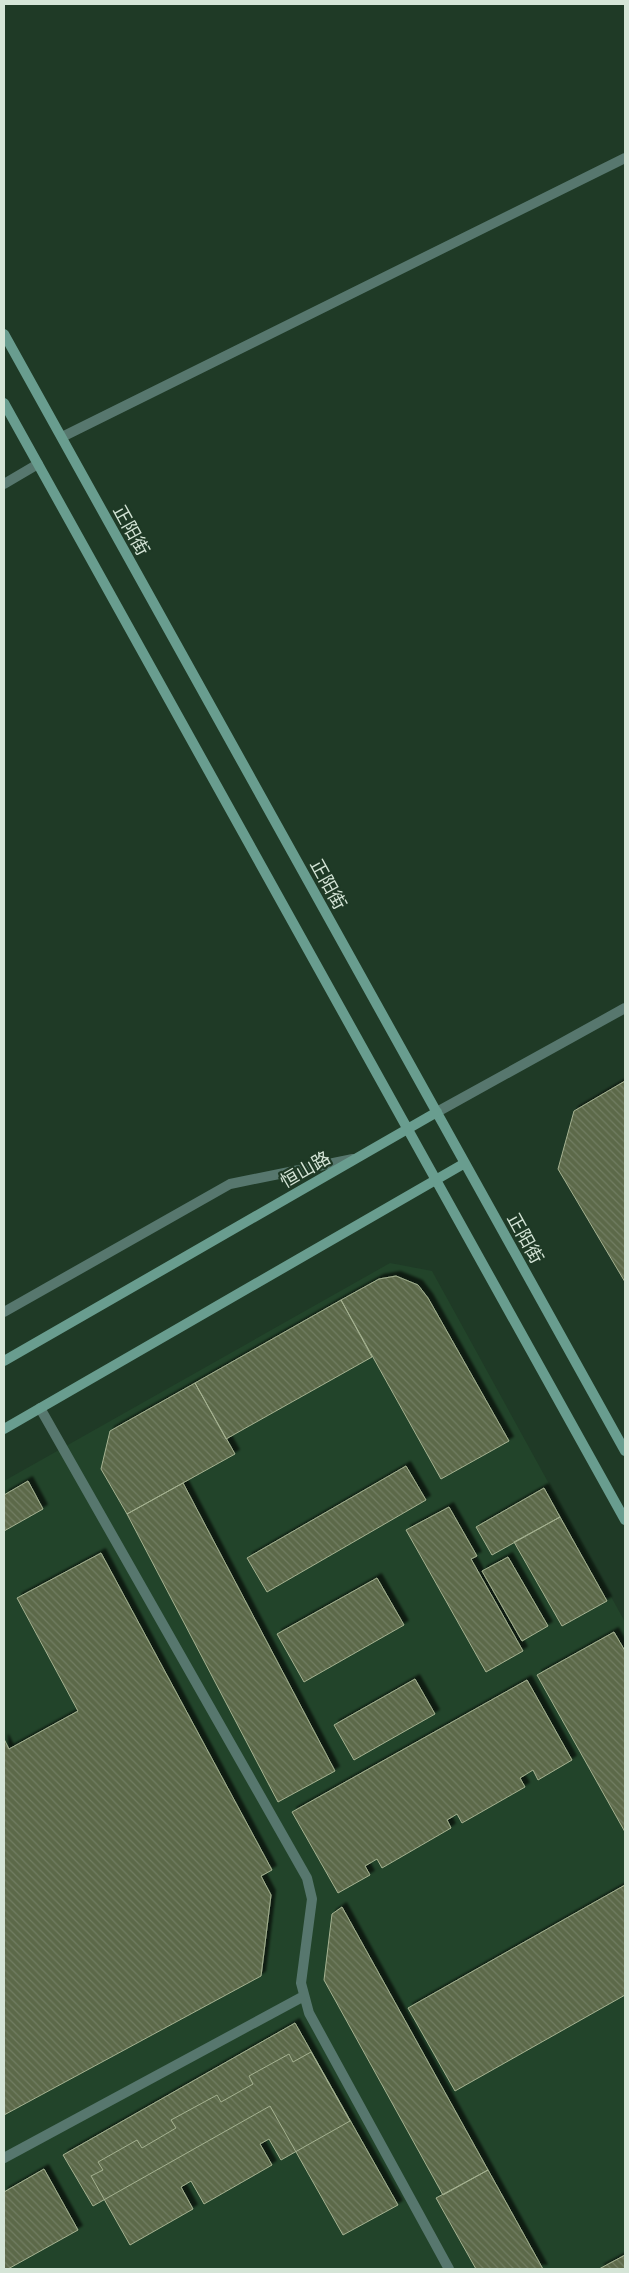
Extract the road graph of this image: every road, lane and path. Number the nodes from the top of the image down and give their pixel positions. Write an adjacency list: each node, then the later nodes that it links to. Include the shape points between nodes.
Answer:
1 (625, 158): 4 (street)
2 (4, 334): 4 (main road, 正阳街)
3 (4, 403): 5 (main road)
4 (62, 437): 8 (main road, 正阳街)
5 (38, 464): 6 (street); 9 (main road)
6 (4, 484)
7 (625, 1008): 8 (street, 恒山路)
8 (437, 1112): 9 (main road, 恒山路); 11 (main road, 正阳街)
9 (408, 1128): 10 (main road, 恒山路); 12 (main road)
10 (354, 1159): 13 (street, via 230,1184); 14 (main road, 恒山路)
11 (465, 1163): 12 (main road); 17 (main road, 正阳街)
12 (436, 1180): 15 (main road); 18 (main road)
13 (4, 1312)
14 (4, 1360)
15 (40, 1408): 16 (main road); 19 (street, via 307,1878 312,1899 301,1983)
16 (4, 1429)
17 (625, 1451)
18 (625, 1520)
19 (304, 1996): 20 (street); 21 (street, via 309,2013)
20 (4, 2158)
21 (449, 2269)

